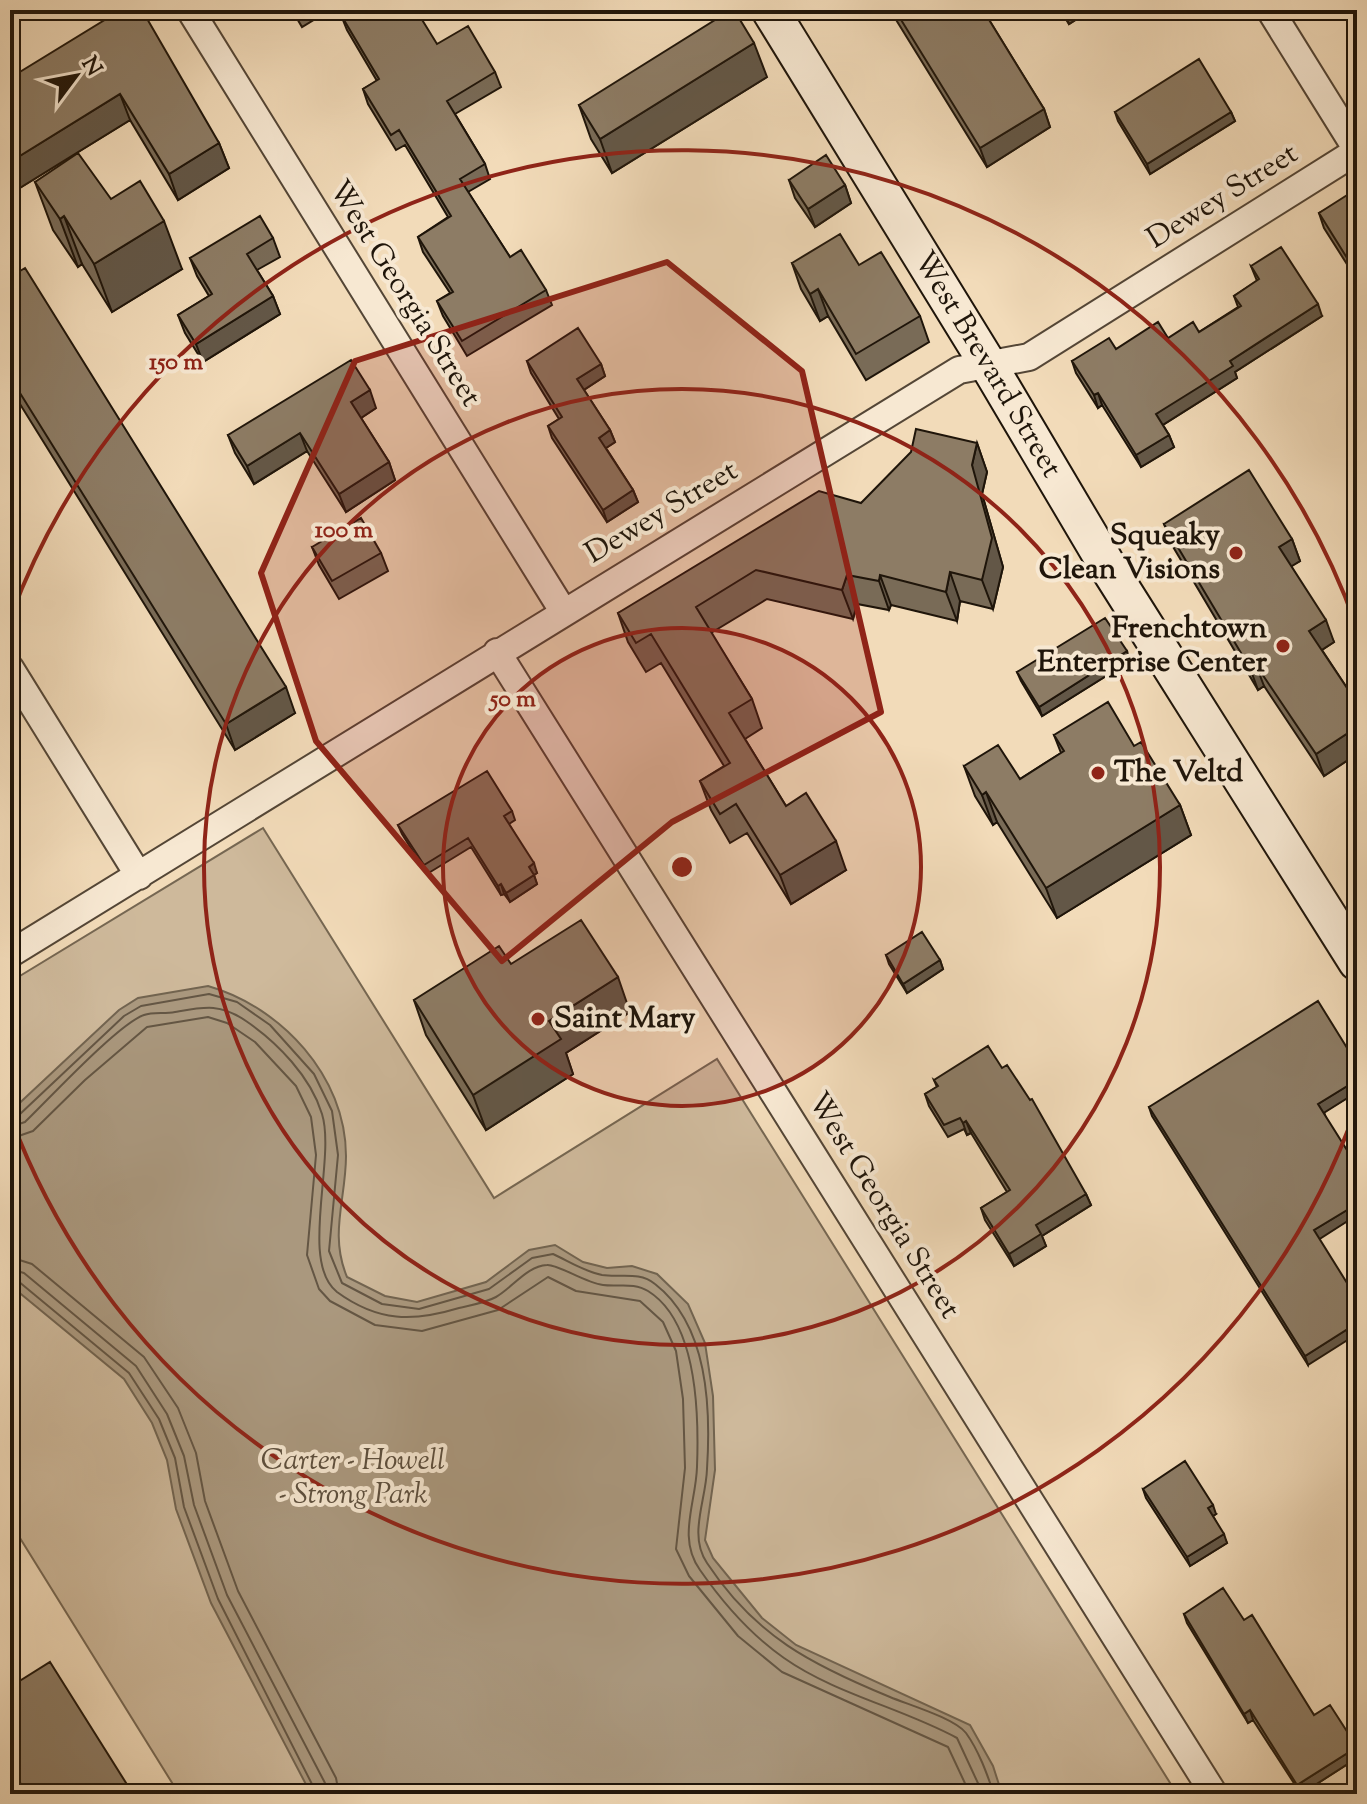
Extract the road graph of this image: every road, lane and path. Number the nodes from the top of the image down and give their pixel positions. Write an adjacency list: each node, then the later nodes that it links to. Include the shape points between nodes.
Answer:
1 (190, 10): 6 (street, West Georgia Street)
2 (770, 10): 5 (street, West Brevard Street)
3 (1270, 10): 4 (street)
4 (1357, 150): 5 (street, Dewey Street, via 1029,357)
5 (989, 366): 6 (street, Dewey Street, via 959,370); 11 (street, West Brevard Street, via 1108,567)
6 (563, 611): 7 (street, Dewey Street)
7 (497, 652): 9 (street, Dewey Street); 12 (street, West Georgia Street)
8 (10, 668): 9 (street)
9 (139, 876): 10 (street, Dewey Street)
10 (10, 954)
11 (1357, 962)
12 (1214, 1794)

